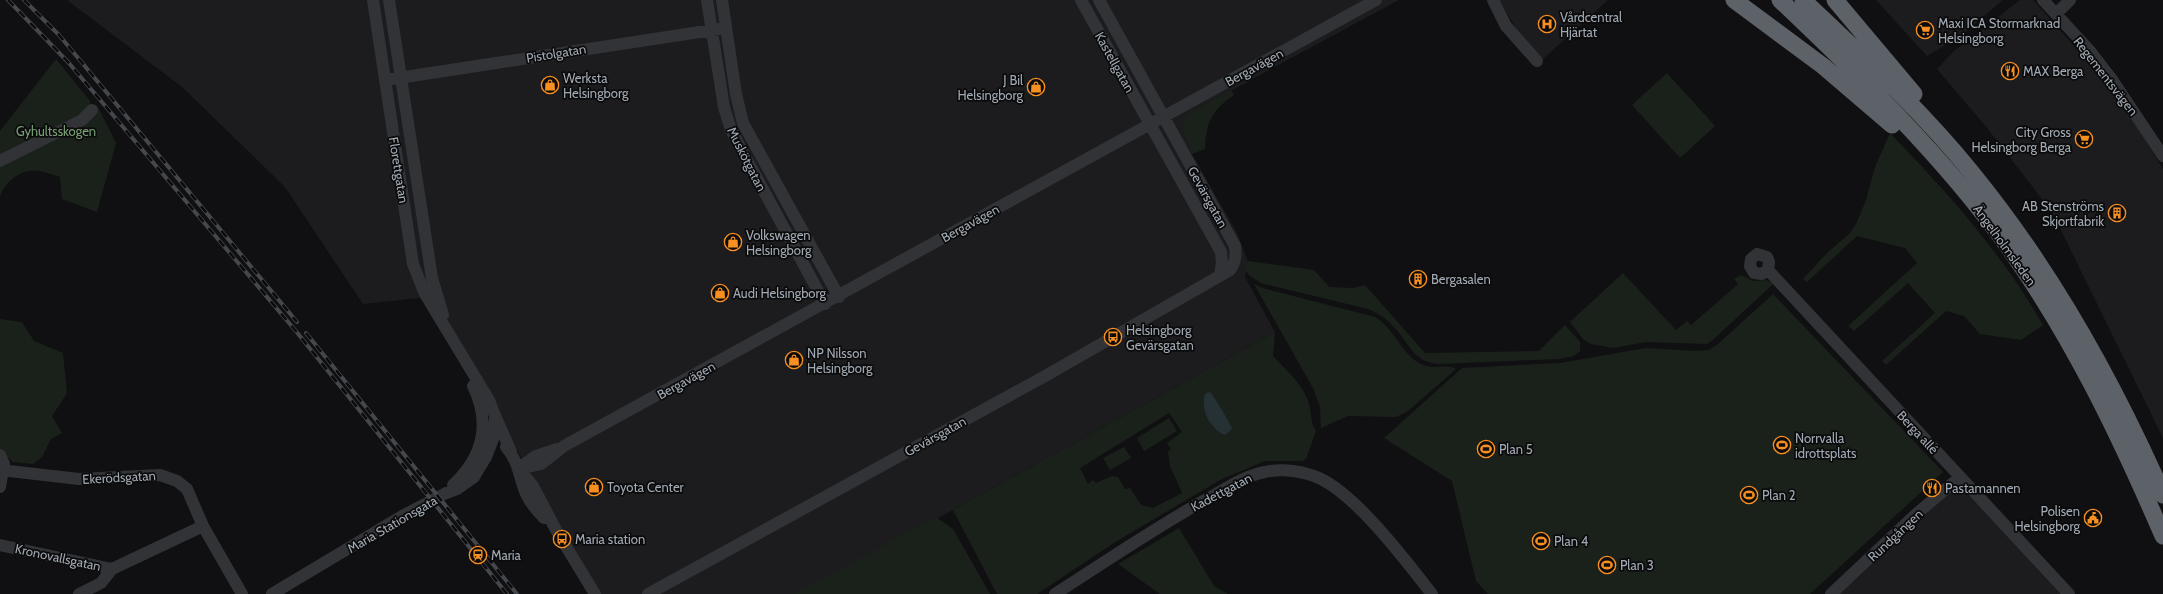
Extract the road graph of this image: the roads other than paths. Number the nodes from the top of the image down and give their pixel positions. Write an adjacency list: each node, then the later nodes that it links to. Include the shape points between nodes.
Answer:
1 (373, 0): 20 (street, Florettgatan)
2 (389, 0): 19 (street, Florettgatan)
3 (707, 0): 17 (street, Muskötgatan)
4 (722, 0): 16 (street, Muskötgatan)
5 (1081, 0): 23 (street, Kastellgatan)
6 (1099, 0): 22 (street, Kastellgatan)
7 (1376, 0): 22 (street, Bergavägen)
8 (1492, 0): 18 (street, via 1506,26)
9 (1734, 0): 32 (highway, via 1823,66 1874,108 1944,177 1985,227)
10 (1780, 0): 32 (highway, Ängelholmsleden, via 1923,141 1965,190 2039,292)
11 (1803, 0): 26 (highway, Ängelholmsleden, via 1919,114)
12 (1835, 0): 26 (highway, via 1956,146)
13 (2043, 0): 15 (street, Regementsvägen)
14 (2070, 0): 15 (street)
15 (2056, 14): 24 (street, Regementsvägen, via 2113,81)
16 (726, 28): 17 (street, Pistolgatan); 29 (street, Muskötgatan, via 743,123)
17 (711, 30): 19 (street, Pistolgatan); 30 (street, Muskötgatan, via 724,107 731,130)
18 (1537, 61)
19 (401, 77): 20 (street, Pistolgatan); 31 (street, Florettgatan, via 432,278)
20 (385, 80): 31 (street, Florettgatan, via 413,264 425,294)
21 (92, 110): 25 (street, via 82,120)
22 (1163, 116): 23 (street, Bergavägen); 28 (street, Gevärsgatan, via 1235,246 1234,265)
23 (1150, 123): 28 (street, Gevärsgatan, via 1221,252); 29 (street, Bergavägen)
24 (2163, 156)
25 (0, 160)
26 (1993, 200): 41 (highway, Ängelholmsleden, via 2039,262 2091,347 2124,409)
27 (1768, 270): 39 (street, Berga allé)
28 (1220, 276): 52 (street, Gevärsgatan, via 1047,375)
29 (839, 297): 30 (street, Bergavägen)
30 (825, 304): 37 (street, Bergavägen, via 564,446 536,456)
31 (449, 331): 33 (street, Florettgatan)
32 (2086, 370): 43 (highway, Ängelholmsleden)
33 (489, 417): 34 (street, Maria Stationsgata); 35 (street, Florettgatan, via 504,432)
34 (488, 438): 35 (street, via 505,446); 45 (street, Maria Stationsgata, via 486,457 474,477 457,489 404,515)
35 (511, 452): 37 (street)
36 (0, 455): 38 (street, via 4,462)
37 (518, 468): 51 (street, via 524,490 531,502 556,530)
38 (2, 470): 40 (street); 42 (street, Ekerödsgatan, via 79,480 126,476 169,477 187,489)
39 (1960, 477): 55 (street, Rundgången, via 1915,515); 56 (street, Berga allé)
40 (0, 487)
41 (2163, 495)
42 (203, 526): 46 (street, Kronovallsgatan); 48 (street, Ekerödsgatan)
43 (2163, 536)
44 (0, 545): 46 (street, Kronovallsgatan)
45 (338, 556): 49 (street, Maria Stationsgata); 50 (street, Maria Stationsgata, via 333,562)
46 (112, 569): 47 (street, via 101,583)
47 (80, 594)
48 (242, 594)
49 (272, 594)
50 (283, 594)
51 (595, 594)
52 (648, 594)
53 (1055, 594): 54 (street, Kadettgatan, via 1154,530 1239,481 1265,472 1288,470 1311,475 1342,491)
54 (1432, 594)
55 (1831, 594)
56 (2069, 594)

